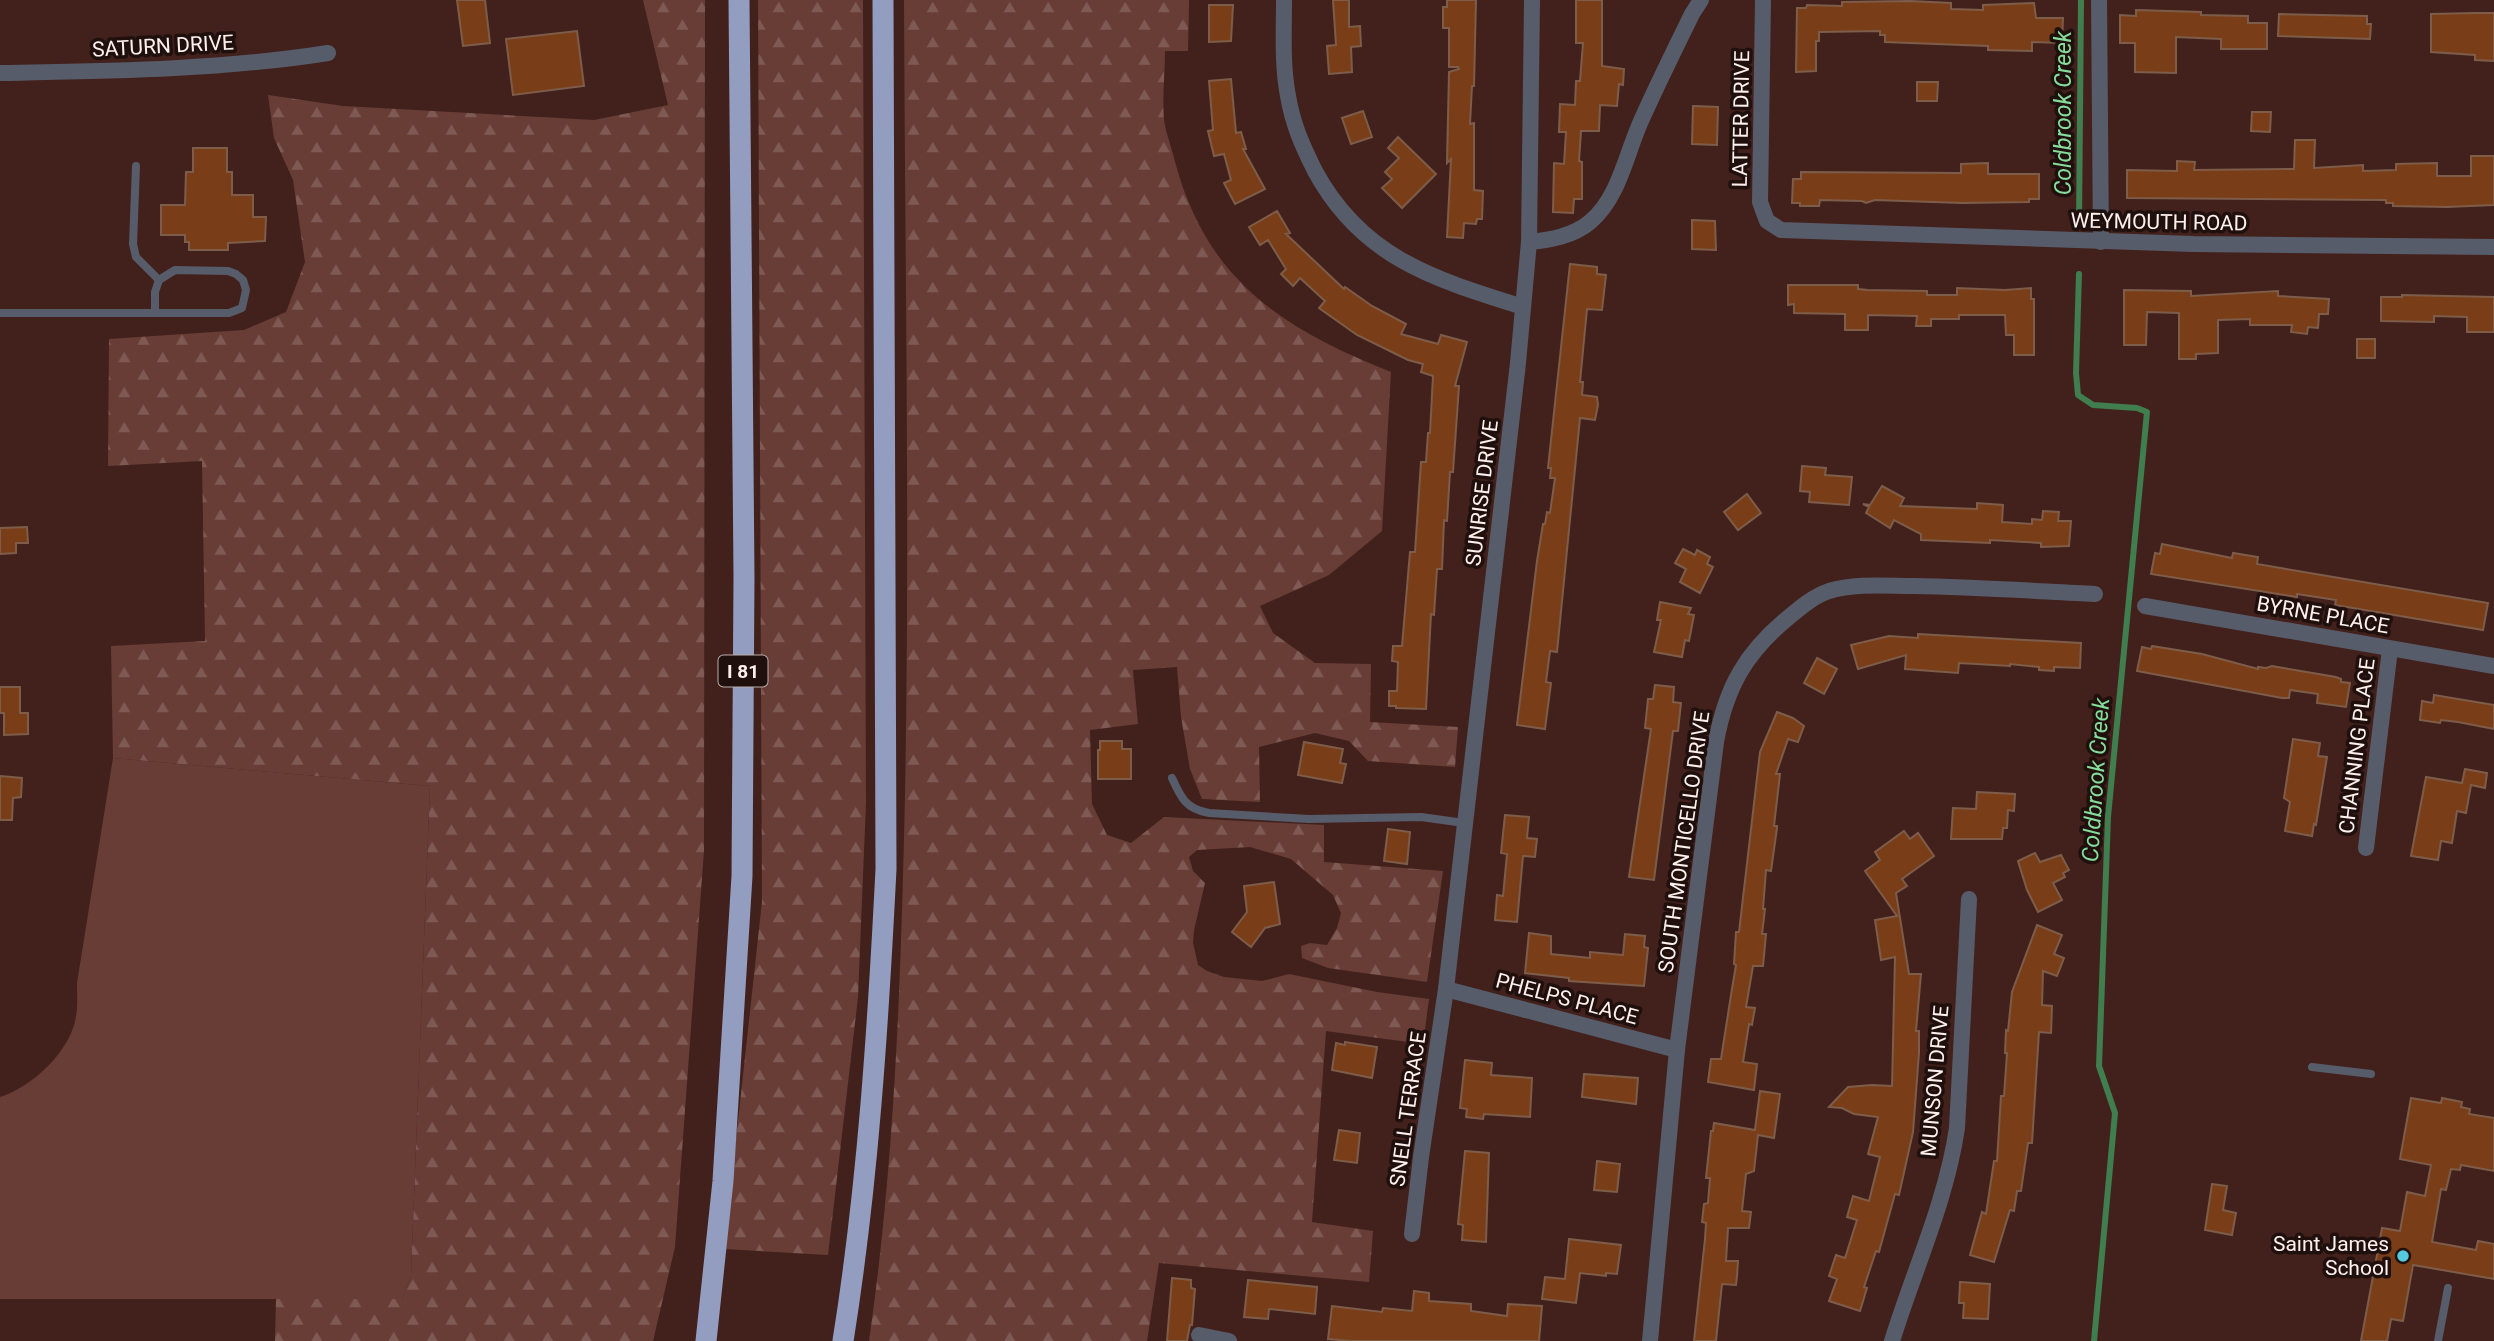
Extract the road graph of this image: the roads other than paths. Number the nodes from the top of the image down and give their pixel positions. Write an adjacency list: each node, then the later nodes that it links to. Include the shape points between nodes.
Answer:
1 (739, 0): 34 (highway, I 81, via 742,876 723,1181)
2 (883, 0): 35 (highway, via 886,869 863,1203)
3 (1284, 0): 16 (street, via 1287,95 1297,136 1327,193 1368,239 1392,256 1454,285)
4 (1532, 0): 12 (street, SUNRISE DRIVE)
5 (1701, 0): 12 (street, via 1640,124 1609,200 1573,233)
6 (1763, 0): 11 (street, LATTER DRIVE, via 1760,202 1767,221)
7 (2099, 0): 13 (street)
8 (328, 53): 9 (street, SATURN DRIVE, via 137,70)
9 (0, 73)
10 (136, 166): 15 (lane, via 132,244 136,257)
11 (1781, 230): 13 (street, WEYMOUTH ROAD)
12 (1529, 242): 16 (street, SUNRISE DRIVE)
13 (2101, 242): 14 (street, WEYMOUTH ROAD)
14 (2494, 247)
15 (159, 280): 18 (lane); 18 (lane, via 175,270 228,271 243,280 246,299 242,308 229,313)
16 (1522, 307): 24 (street, SUNRISE DRIVE)
17 (0, 313): 18 (lane)
18 (155, 313)
19 (2095, 594): 28 (street, SOUTH MONTICELLO DRIVE, via 1860,586 1828,592 1804,604 1748,657 1733,682 1716,742)
20 (2145, 606): 21 (street, BYRNE PLACE)
21 (2390, 649): 22 (street, BYRNE PLACE); 25 (street, CHANNING PLACE)
22 (2494, 666)
23 (1172, 778): 24 (lane, via 1187,805 1209,813 1309,819 1421,817)
24 (1464, 823): 27 (street, SUNRISE DRIVE)
25 (2366, 848)
26 (1969, 899): 38 (street, MUNSON DRIVE, via 1952,1157)
27 (1446, 989): 28 (street, PHELPS PLACE); 31 (street, SNELL TERRACE)
28 (1677, 1050): 37 (street, SOUTH MONTICELLO DRIVE)
29 (2312, 1067): 30 (lane)
30 (2371, 1074)
31 (1412, 1234)
32 (2448, 1288): 39 (lane)
33 (1199, 1335): 36 (street)
34 (706, 1341)
35 (843, 1341)
36 (1229, 1341)
37 (1650, 1341)
38 (1892, 1341)
39 (2438, 1341)

